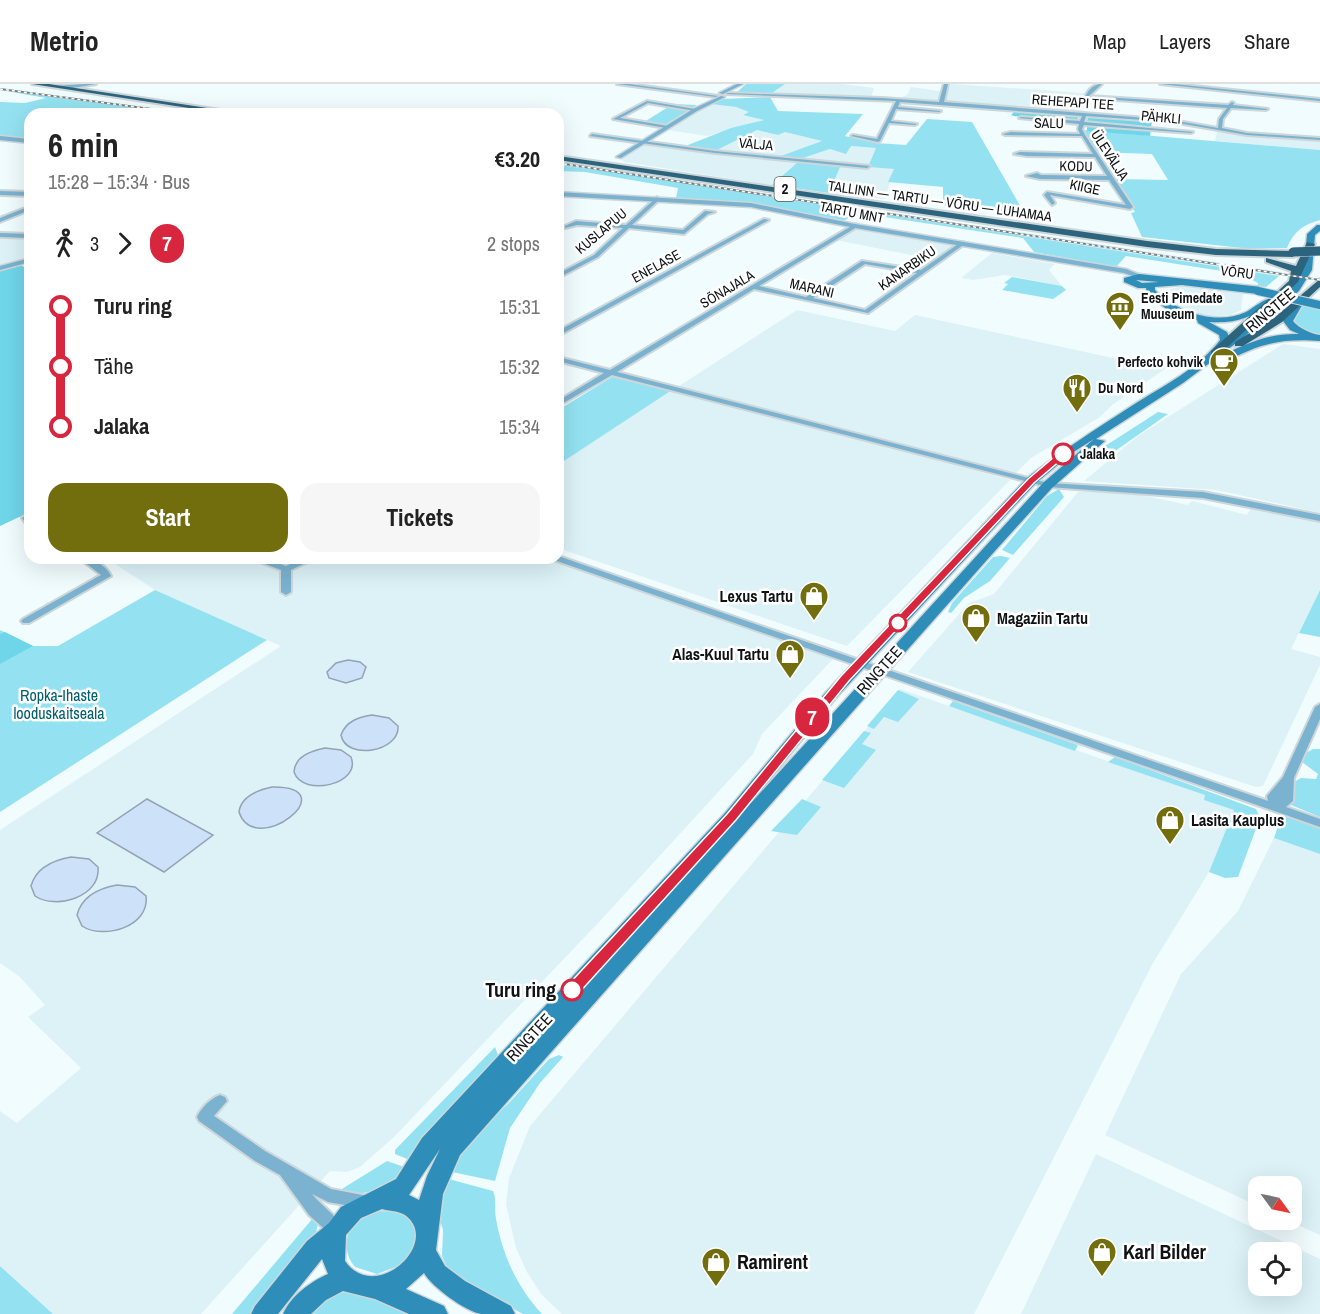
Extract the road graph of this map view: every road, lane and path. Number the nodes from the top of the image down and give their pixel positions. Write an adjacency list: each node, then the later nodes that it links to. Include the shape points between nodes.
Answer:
1 (95, 84): 7 (street); 11 (street, via 88,89)
2 (619, 84): 12 (street, REHEPAPI TEE)
3 (741, 84): 9 (street)
4 (946, 84): 16 (street)
5 (1100, 84): 13 (street)
6 (1162, 84): 8 (street)
7 (34, 85): 11 (highway); 18 (highway)
8 (1196, 86): 10 (street)
9 (735, 87): 12 (street); 12 (street)
10 (1240, 93): 15 (street); 17 (street)
11 (114, 95): 19 (highway)
12 (724, 95): 14 (street, REHEPAPI TEE); 22 (street)
13 (1087, 97): 17 (street); 24 (street, ÜLEVÄLJA)
14 (898, 100): 16 (street, REHEPAPI TEE); 20 (street)
15 (1320, 100)
16 (941, 104): 24 (street, REHEPAPI TEE)
17 (1229, 107): 21 (street); 30 (street, via 1221,118)
18 (187, 108)
19 (202, 108)
20 (894, 108): 23 (street); 26 (street)
21 (1266, 109)
22 (694, 110): 29 (street); 29 (street, via 646,102 615,119)
23 (939, 111)
24 (1084, 114): 27 (street, ÜLEVÄLJA); 30 (street, REHEPAPI TEE)
25 (1021, 118): 27 (street, PÄHKLI)
26 (888, 122): 28 (street); 35 (street, via 878,141)
27 (1082, 123): 31 (street, PÄHKLI); 34 (street, ÜLEVÄLJA)
28 (915, 124)
29 (666, 127): 39 (street)
30 (1220, 129): 37 (street, REHEPAPI TEE)
31 (1191, 132)
32 (1015, 134): 34 (street, SALU)
33 (592, 135): 39 (street, VÄLJA)
34 (1083, 135): 41 (street, ÜLEVÄLJA)
35 (854, 136)
36 (0, 138): 38 (street)
37 (1320, 139)
38 (24, 140)
39 (644, 141): 42 (street); 47 (street, VÄLJA, via 715,152)
40 (1027, 154): 41 (street)
41 (1095, 156): 49 (street, ÜLEVÄLJA)
42 (619, 157): 45 (highway); 46 (highway, via 618,162)
43 (564, 158): 45 (highway, TALLINN — TARTU — VÕRU — LUHAMAA / 2)
44 (564, 158): 60 (highway, TALLINN — TARTU — VÕRU — LUHAMAA / 2)
45 (588, 160): 46 (highway, TALLINN — TARTU — VÕRU — LUHAMAA / 2)
46 (632, 166): 69 (highway, TALLINN — TARTU — VÕRU — LUHAMAA / 2, via 1171,244)
47 (867, 166)
48 (1041, 177): 49 (street, KODU)
49 (1111, 178): 55 (street, ÜLEVÄLJA)
50 (0, 193): 51 (street)
51 (24, 194)
52 (564, 194): 53 (street, TARTU MNT)
53 (657, 199): 62 (street, TARTU MNT, via 751,205); 63 (street, KUSLAPUU)
54 (1052, 203): 55 (street, KIIGE, via 1049,193)
55 (1130, 207)
56 (24, 210): 58 (street)
57 (709, 213): 63 (street, via 684,232)
58 (0, 220)
59 (766, 220): 88 (street, ENELASE)
60 (1006, 224): 69 (highway, TALLINN — TARTU — VÕRU — LUHAMAA / 2, via 1191,249); 79 (highway, via 1184,252 1272,261 1294,269)
61 (564, 226): 63 (street, via 589,223)
62 (855, 226): 67 (street, TARTU MNT); 80 (street, SÕNAJALA)
63 (628, 227): 75 (street, KUSLAPUU, via 596,256)
64 (1320, 227): 68 (main road, via 1311,234)
65 (0, 235): 66 (street)
66 (24, 236)
67 (963, 243): 70 (street, TARTU MNT); 74 (street, KANARBIKU)
68 (1318, 247): 69 (highway, TALLINN — TARTU — VÕRU — LUHAMAA / 2, bridge); 79 (main road, via 1316,270); 79 (highway, via 1300,273)
69 (1294, 253)
70 (1033, 255): 73 (street, VÕRU)
71 (24, 262): 72 (street)
72 (0, 268)
73 (1110, 269): 76 (street, VÕRU, via 1126,274); 77 (street, VÕRU)
74 (923, 272): 83 (street, via 864,262); 87 (street, KANARBIKU)
75 (564, 273)
76 (1132, 282): 77 (main road); 91 (main road, via 1156,307 1222,332 1225,340)
77 (1150, 282): 78 (main road, VÕRU); 81 (main road, VÕRU); 82 (main road)
78 (1182, 282): 81 (main road, VÕRU); 82 (main road, via 1161,287)
79 (1310, 283): 84 (highway); 85 (highway); 90 (main road, RINGTEE); 91 (main road, RINGTEE)
80 (754, 287): 83 (street, MARANI); 93 (street, SÕNAJALA)
81 (1259, 290): 86 (main road, VÕRU, bridge)
82 (1155, 297): 84 (main road, via 1177,311 1216,319 1243,316)
83 (807, 299): 87 (street, MARANI)
84 (1275, 299): 91 (highway)
85 (1299, 303): 89 (main road, via 1289,315 1289,324); 90 (highway)
86 (1320, 304)
87 (866, 312)
88 (564, 331)
89 (1320, 337): 91 (main road, via 1269,337)
90 (1239, 344): 91 (main road, RINGTEE)
91 (1217, 357): 95 (main road, RINGTEE, via 1055,460); 96 (main road, RINGTEE, via 1100,440)
92 (564, 361): 93 (street)
93 (610, 373): 94 (street, SÕNAJALA); 95 (street)
94 (564, 400)
95 (1031, 481): 96 (street); 105 (main road, RINGTEE)
96 (1048, 485): 97 (street, via 1203,495); 105 (main road, RINGTEE)
97 (1320, 518)
98 (564, 560): 105 (street)
99 (93, 564): 104 (street, via 106,576)
100 (271, 564): 102 (street)
101 (297, 564): 102 (street)
102 (286, 569): 103 (street)
103 (286, 592)
104 (26, 621)
105 (870, 666): 107 (street); 111 (main road, RINGTEE, via 810,719 731,817 430,1145 404,1186); 112 (main road, RINGTEE, via 452,1148 437,1173 428,1200)
106 (1320, 706): 107 (street, via 1288,778 1287,801)
107 (1275, 808): 108 (street)
108 (1320, 823)
109 (220, 1101): 110 (street, via 204,1117)
110 (283, 1170): 111 (street, via 328,1195); 113 (street)
111 (375, 1201): 112 (main road, via 397,1200 411,1205); 113 (main road, via 350,1214)
112 (427, 1226): 114 (main road)
113 (337, 1230): 115 (main road, via 332,1257); 117 (main road, via 315,1250)
114 (425, 1253): 116 (main road, via 405,1277); 120 (main road, via 437,1274)
115 (345, 1279): 116 (main road); 118 (main road, via 326,1285)
116 (374, 1287): 119 (main road)
117 (264, 1314)
118 (295, 1314)
119 (436, 1314)
120 (503, 1314)

